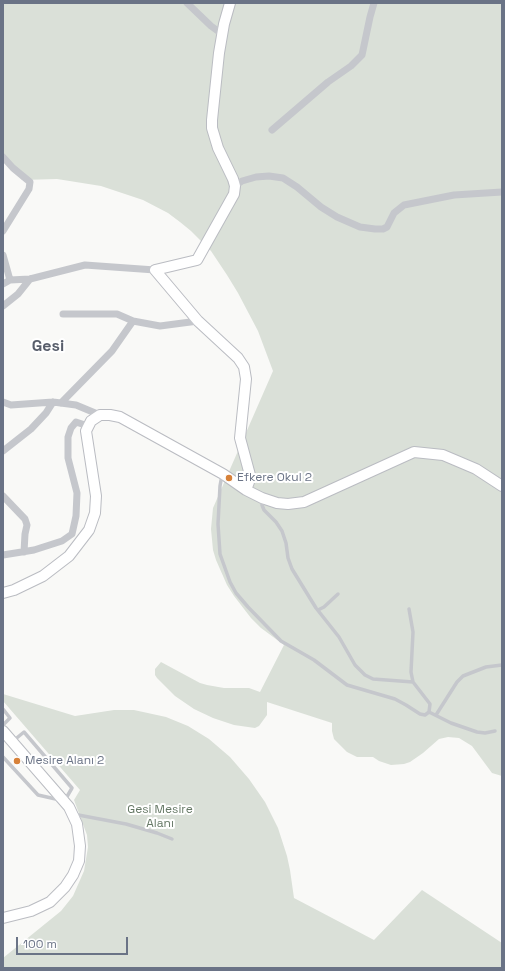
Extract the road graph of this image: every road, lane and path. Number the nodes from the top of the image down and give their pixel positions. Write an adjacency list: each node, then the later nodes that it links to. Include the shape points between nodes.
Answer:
1 (187, 3): 4 (street)
2 (230, 3): 4 (street)
3 (374, 3): 5 (street, via 362,55)
4 (222, 34): 7 (street, via 212,107 212,128)
5 (272, 130)
6 (3, 157): 9 (street, via 30,182 29,189)
7 (235, 186): 8 (street, via 242,180 256,177 282,178 337,217 360,227 375,229 387,227 394,213 404,205 454,196); 11 (street, via 234,194 197,260)
8 (502, 192)
9 (3, 231)
10 (3, 255): 13 (street)
11 (155, 270): 12 (street, via 85,265); 17 (street)
12 (30, 279): 13 (street); 14 (street, via 18,294)
13 (6, 282)
14 (3, 306)
15 (63, 314): 16 (street, via 117,314)
16 (133, 321): 17 (street, via 160,326); 19 (street, via 112,351)
17 (198, 321): 26 (street, via 238,358 244,367 246,379 240,438 250,475)
18 (3, 402): 20 (street)
19 (57, 403): 20 (street); 21 (street, via 76,405); 23 (street, via 31,429)
20 (7, 406)
21 (100, 415): 22 (street); 24 (street, via 120,417)
22 (88, 426): 29 (street, via 76,422 68,437 68,458 77,493 72,534 62,541); 31 (street, via 86,437 96,496 95,513 89,530 69,556 44,576)
23 (3, 451)
24 (223, 474): 26 (street); 38 (lane, via 218,524 220,554 236,592 251,611 281,641 320,664 347,685 395,699 420,714 425,715)
25 (502, 486): 28 (street, via 476,469 443,455 414,452 304,502 277,503)
26 (246, 490): 28 (street)
27 (3, 496): 29 (street, via 25,519 27,525)
28 (262, 498): 34 (lane, via 264,510 276,522 284,536 292,569)
29 (24, 552): 30 (street)
30 (3, 555)
31 (3, 593)
32 (338, 594): 34 (lane)
33 (409, 609): 36 (lane, via 413,632)
34 (318, 610): 36 (lane, via 339,637 355,665 365,675 378,680)
35 (502, 665): 39 (lane, via 486,667 463,676)
36 (413, 682): 38 (lane, via 430,704)
37 (3, 709): 40 (lane, via 10,718)
38 (429, 712): 39 (lane)
39 (436, 716): 42 (lane, via 477,732)
40 (3, 725)
41 (3, 731): 43 (street)
42 (495, 731)
43 (12, 742): 45 (street); 45 (lane, via 24,732 72,788)
44 (3, 757): 45 (lane, via 38,795)
45 (65, 801): 46 (street)
46 (72, 813): 47 (lane, via 126,824); 48 (street, via 77,824 80,846 79,861 74,875 50,902 31,911)
47 (172, 839)
48 (3, 918)

